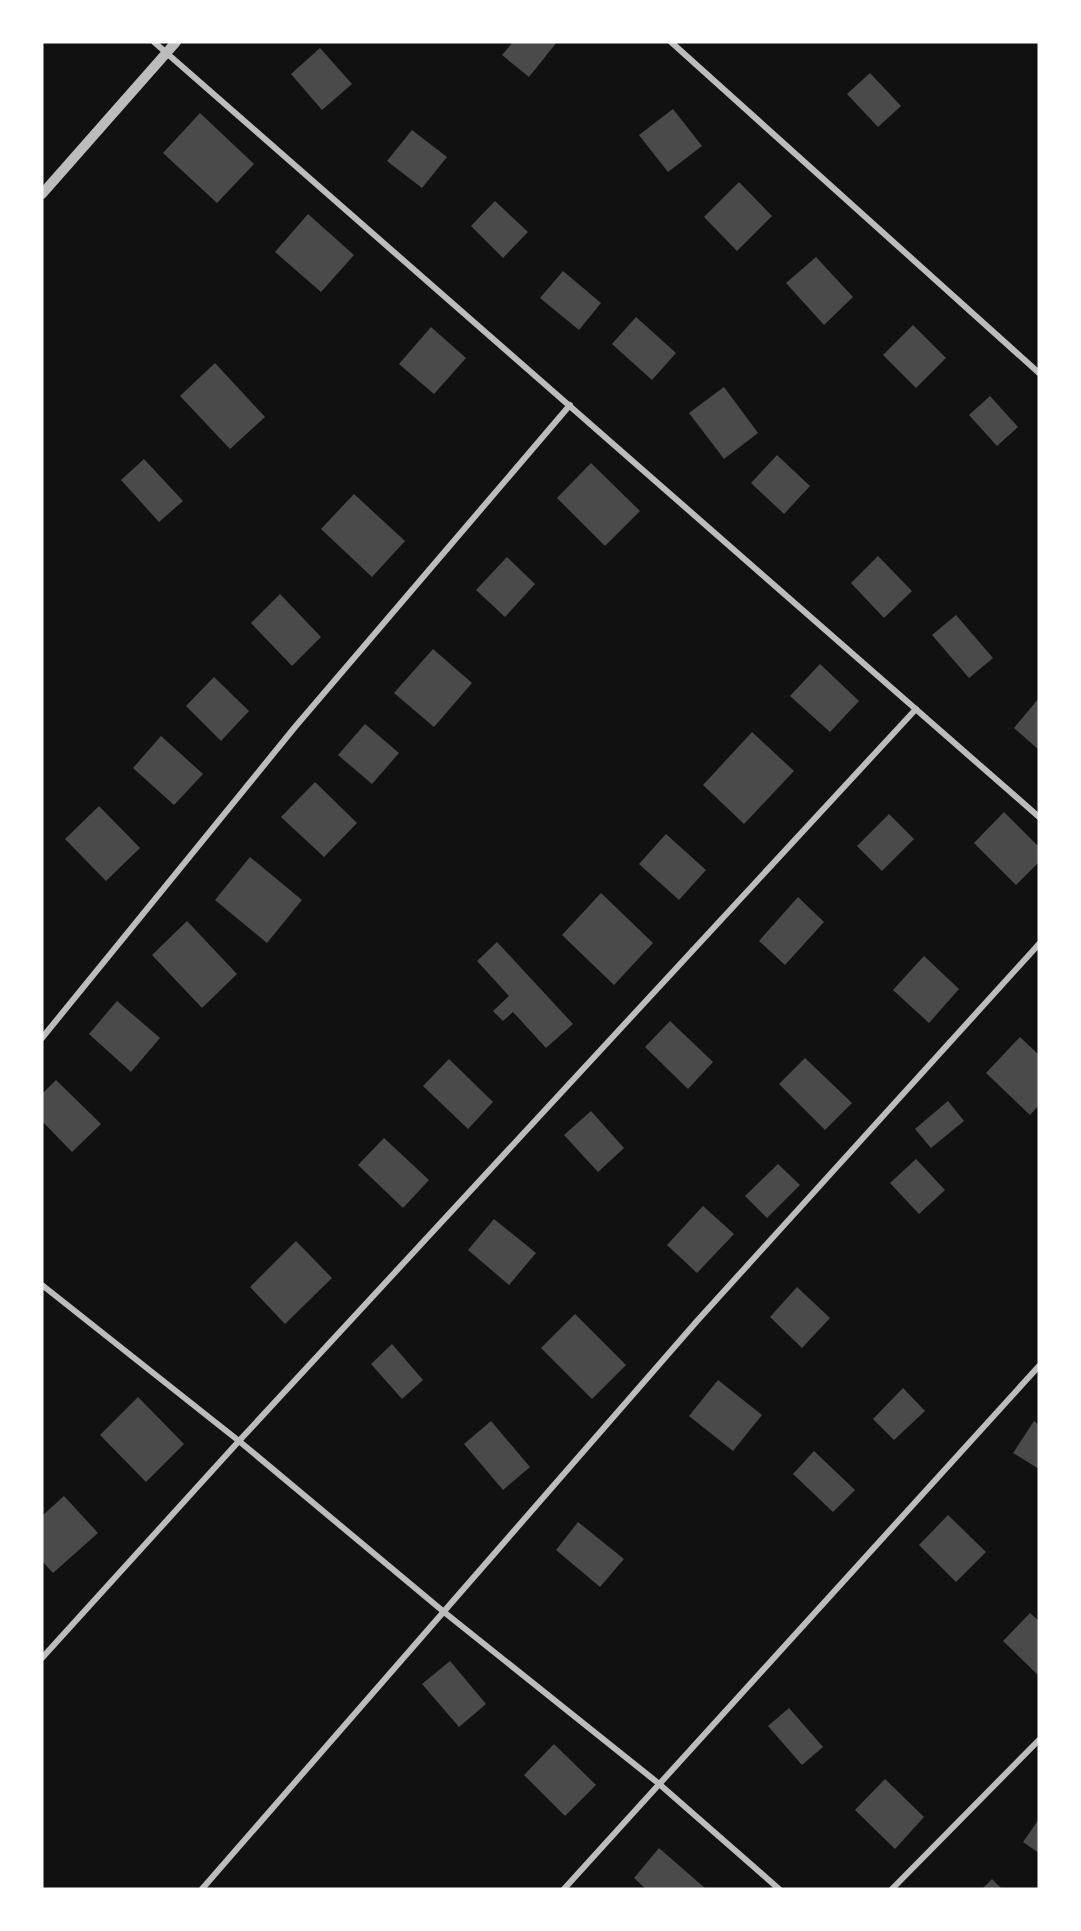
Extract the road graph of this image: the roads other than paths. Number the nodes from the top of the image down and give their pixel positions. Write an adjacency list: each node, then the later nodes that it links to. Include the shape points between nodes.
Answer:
1 (154, 42): 4 (street)
2 (176, 42): 4 (street)
3 (671, 42): 6 (street)
4 (165, 53): 5 (street); 7 (street)
5 (42, 194)
6 (1039, 373)
7 (570, 405): 8 (street); 11 (street, via 295,727)
8 (916, 709): 9 (street); 14 (street)
9 (1039, 817)
10 (1039, 944): 15 (street, via 697,1321)
11 (42, 1038)
12 (42, 1286): 14 (street)
13 (1039, 1366): 18 (street)
14 (239, 1441): 15 (street); 16 (street)
15 (444, 1612): 18 (street); 19 (street)
16 (42, 1659)
17 (1039, 1740): 22 (street)
18 (658, 1783): 20 (street); 21 (street)
19 (202, 1889)
20 (564, 1889)
21 (779, 1889)
22 (892, 1889)

